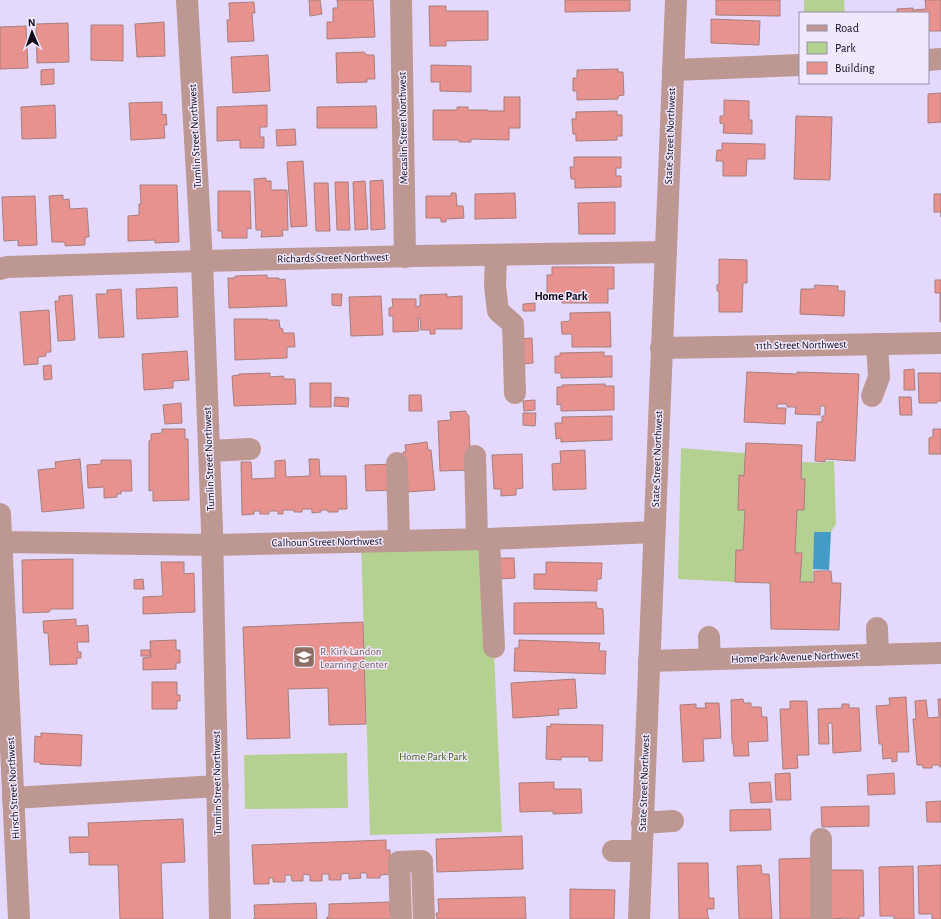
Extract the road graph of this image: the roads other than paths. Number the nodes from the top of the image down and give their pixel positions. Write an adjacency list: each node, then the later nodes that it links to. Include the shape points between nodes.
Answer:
1 (187, 0): 11 (street, Tumlin Street Northwest)
2 (401, 0): 10 (street, Mecaslin Street Northwest)
3 (676, 0): 7 (street, State Street Northwest)
4 (941, 59): 5 (street)
5 (929, 60)
6 (799, 65): 7 (street)
7 (673, 70): 8 (street, State Street Northwest)
8 (666, 252): 9 (street, Richards Street Northwest); 15 (street, State Street Northwest)
9 (496, 255): 10 (street, Richards Street Northwest); 16 (street, via 495,286 498,310 513,324)
10 (405, 257): 11 (street, Richards Street Northwest)
11 (202, 261): 12 (street, Richards Street Northwest); 19 (street, Tumlin Street Northwest)
12 (0, 269)
13 (941, 343): 14 (street, 11th Street Northwest)
14 (878, 344): 15 (street, 11th Street Northwest, via 711,355); 17 (street, via 880,377)
15 (662, 348): 23 (street, State Street Northwest)
16 (515, 393)
17 (872, 396)
18 (250, 449): 19 (street)
19 (209, 451): 27 (street, Tumlin Street Northwest)
20 (475, 456): 24 (street)
21 (396, 463): 25 (street)
22 (0, 514): 26 (street, Hirsch Street Northwest)
23 (654, 532): 24 (street, Calhoun Street Northwest); 34 (street, State Street Northwest)
24 (483, 539): 25 (street, Calhoun Street Northwest); 30 (street)
25 (399, 541): 27 (street, Calhoun Street Northwest)
26 (1, 542): 27 (street, Calhoun Street Northwest); 35 (street, Hirsch Street Northwest)
27 (212, 545): 36 (street, Tumlin Street Northwest, via 208,735)
28 (877, 628): 32 (street)
29 (709, 637): 33 (street)
30 (494, 647)
31 (941, 653): 32 (street, Home Park Avenue Northwest)
32 (878, 655): 33 (street, Home Park Avenue Northwest)
33 (710, 659): 34 (street, Home Park Avenue Northwest)
34 (649, 661): 39 (street, State Street Northwest)
35 (6, 768): 37 (street, Hirsch Street Northwest)
36 (218, 786): 37 (street); 44 (street, Tumlin Street Northwest)
37 (14, 798): 43 (street, Hirsch Street Northwest)
38 (673, 821): 39 (street)
39 (642, 824): 42 (street, State Street Northwest)
40 (821, 839): 48 (street)
41 (613, 851): 42 (street)
42 (641, 851): 47 (street, State Street Northwest)
43 (19, 919)
44 (220, 919)
45 (401, 919): 46 (street, via 399,862 422,862)
46 (424, 919)
47 (639, 919)
48 (821, 919)

